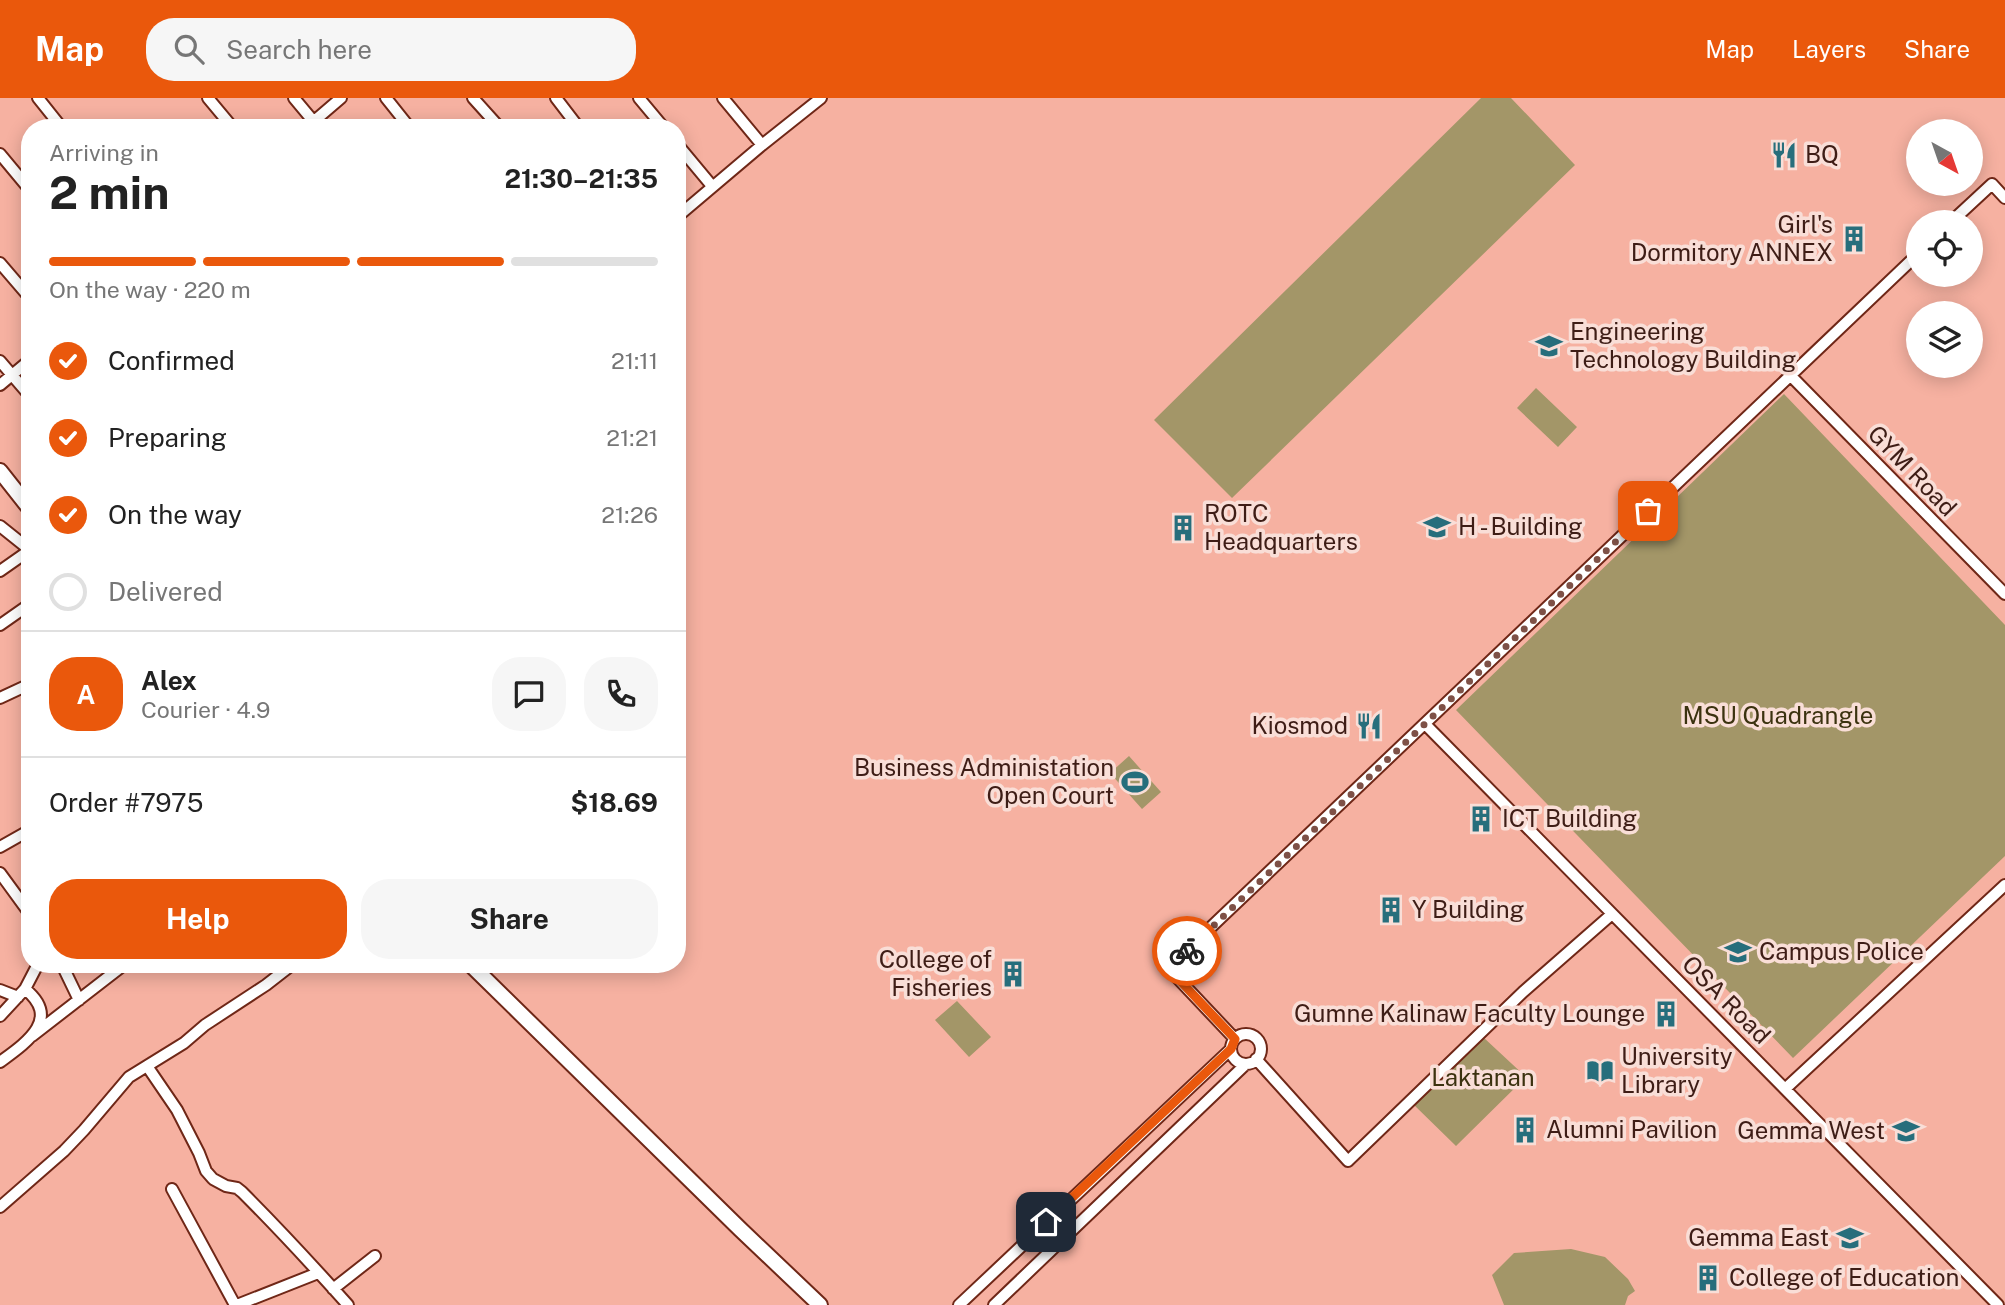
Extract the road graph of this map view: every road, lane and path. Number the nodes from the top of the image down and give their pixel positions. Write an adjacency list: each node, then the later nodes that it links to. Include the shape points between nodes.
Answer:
1 (38, 98): 11 (street)
2 (208, 98): 12 (street)
3 (294, 98): 13 (street)
4 (341, 98): 14 (street)
5 (386, 98): 15 (street)
6 (473, 98): 16 (street)
7 (556, 98): 17 (street)
8 (639, 98): 18 (street)
9 (723, 98): 19 (street)
10 (814, 100): 19 (street)
11 (55, 119)
12 (226, 119)
13 (308, 119)
14 (320, 119)
15 (403, 119)
16 (492, 119)
17 (572, 119)
18 (656, 119)
19 (762, 145): 23 (street)
20 (0, 154): 22 (street)
21 (686, 155): 23 (street)
22 (21, 180)
23 (712, 187): 25 (street)
24 (2005, 198): 26 (street, via 1992,184)
25 (686, 209)
26 (1964, 210)
27 (0, 263): 29 (street)
28 (1906, 265): 33 (street)
29 (21, 288)
30 (0, 361): 32 (street)
31 (21, 368): 32 (street)
32 (12, 375): 34 (street); 35 (street)
33 (1790, 375): 42 (street, GYM Road); 47 (street)
34 (0, 385)
35 (21, 386)
36 (0, 471): 37 (street)
37 (21, 498)
38 (0, 526): 39 (street)
39 (21, 543)
40 (21, 556): 41 (street)
41 (0, 571)
42 (2005, 594)
43 (21, 610): 44 (street)
44 (0, 625)
45 (21, 688): 46 (street)
46 (0, 698)
47 (1425, 724): 53 (street, OSA Road); 64 (street, via 1168,968)
48 (21, 835): 49 (street)
49 (0, 847)
50 (0, 873): 52 (street)
51 (2005, 885): 68 (street)
52 (21, 902)
53 (1612, 914): 65 (street, via 1523,992 1348,1161); 68 (street, OSA Road)
54 (32, 973): 60 (street)
55 (66, 973): 61 (street)
56 (114, 973): 61 (street)
57 (281, 973): 67 (street)
58 (479, 973): 82 (street)
59 (0, 990): 60 (street)
60 (21, 993): 62 (street); 63 (street, via 34,997 41,1008 39,1027)
61 (79, 1000): 63 (street)
62 (0, 1016)
63 (32, 1036): 66 (street)
64 (1233, 1044): 65 (street, via 1234,1058); 65 (street, via 1245,1034 1257,1040 1260,1049); 69 (street)
65 (1251, 1061): 70 (street)
66 (0, 1062)
67 (147, 1066): 74 (street, via 129,1077 64,1151); 77 (street, via 177,1110 206,1171 242,1192)
68 (1785, 1089): 85 (street, OSA Road)
69 (1153, 1123): 70 (street); 71 (street)
70 (1169, 1139): 73 (street)
71 (1084, 1187): 73 (street); 76 (street)
72 (172, 1189): 80 (street)
73 (1100, 1204): 78 (street)
74 (0, 1207)
75 (376, 1256): 79 (street)
76 (1009, 1258): 78 (street); 83 (street)
77 (318, 1273): 79 (street); 80 (street)
78 (1026, 1276): 84 (street)
79 (333, 1289): 81 (street)
80 (236, 1305)
81 (348, 1305)
82 (820, 1305)
83 (958, 1305)
84 (994, 1305)
85 (1998, 1305)

